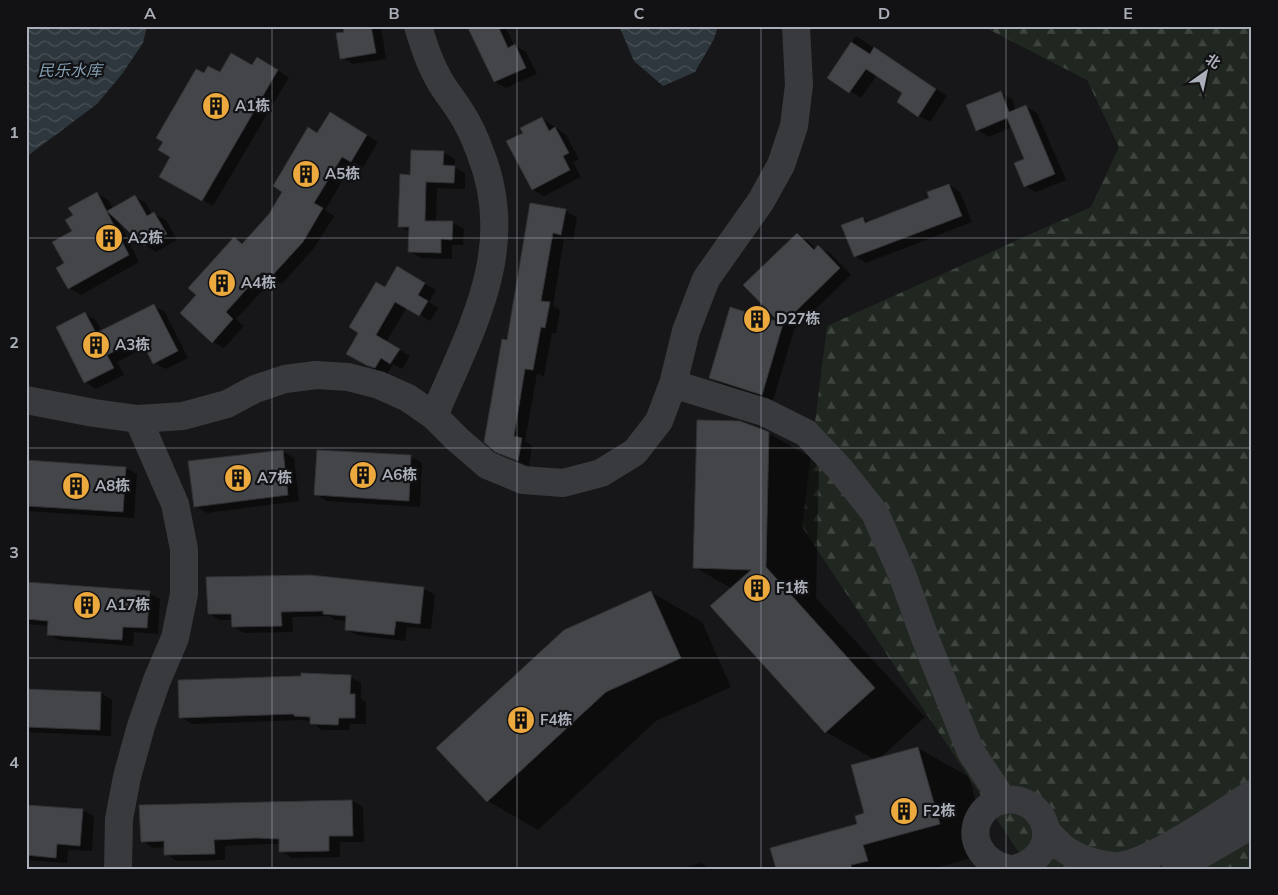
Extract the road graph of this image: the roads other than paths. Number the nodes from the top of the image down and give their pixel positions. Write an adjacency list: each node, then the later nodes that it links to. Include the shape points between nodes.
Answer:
1 (418, 26): 5 (lane, via 440,82 461,112 480,152 495,216 493,260 482,303)
2 (796, 26): 3 (lane, via 799,85 794,126 781,165 761,201 706,280 686,331)
3 (673, 384): 5 (lane, via 659,421 635,452 601,473 563,483 523,480 487,465); 8 (lane, via 764,412 806,433 840,468 875,513 971,752)
4 (26, 400): 6 (lane)
5 (434, 416): 6 (lane, via 408,398 379,385 316,375 285,379 255,389 227,404 183,416)
6 (138, 419): 13 (lane, via 175,504 184,549 184,594 175,638 144,717 127,777 119,819)
7 (1252, 794): 10 (lane, via 1162,850 1141,860 1114,866 1087,860 1064,848)
8 (1003, 800): 10 (lane, via 1026,802 1043,819); 11 (lane, via 983,813 978,823)
9 (1252, 825): 14 (lane)
10 (1046, 831): 12 (lane, via 1040,853)
11 (975, 862): 12 (lane, via 991,863 1001,868)
12 (1025, 867)
13 (118, 869)
14 (1176, 869)

